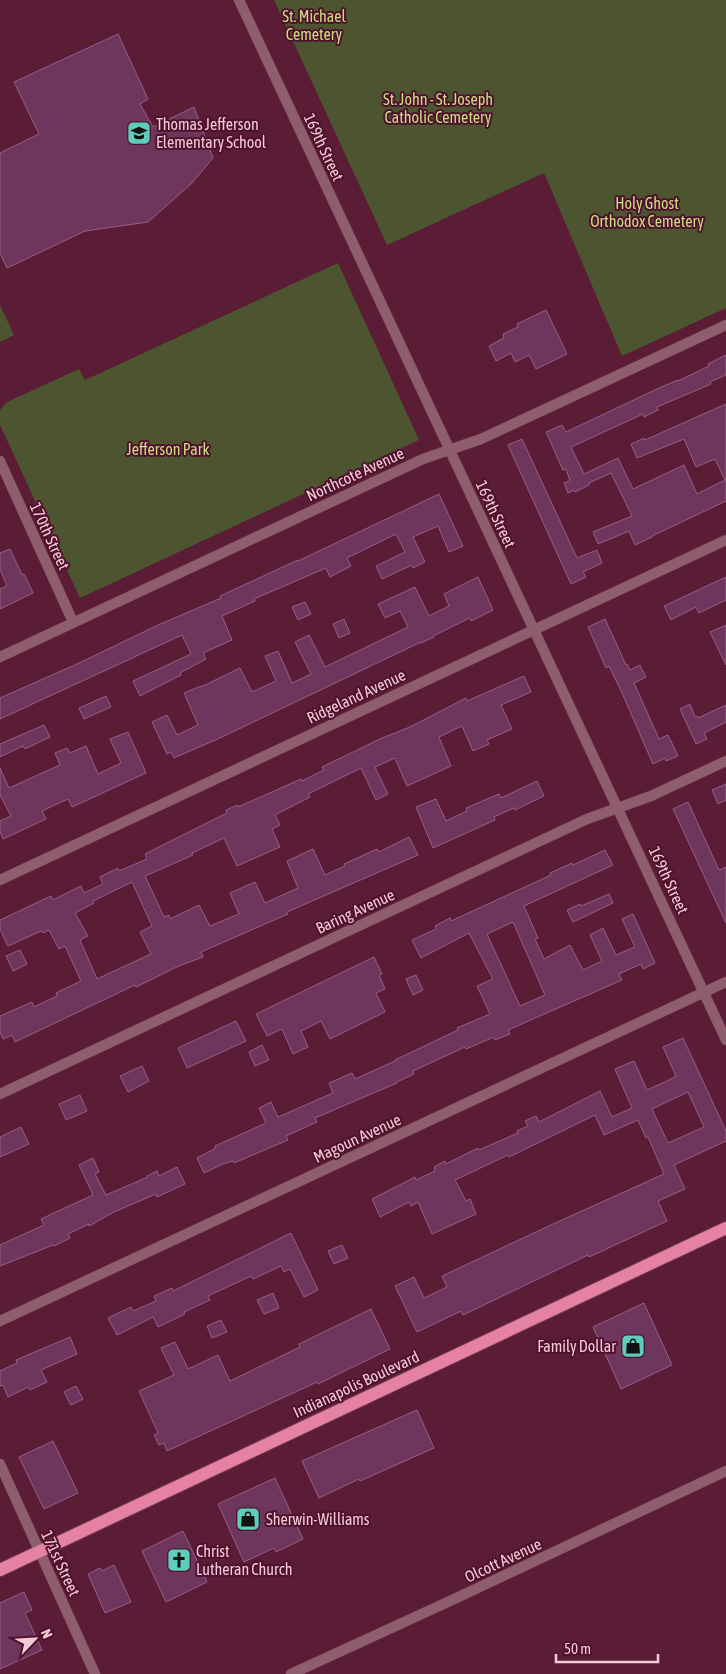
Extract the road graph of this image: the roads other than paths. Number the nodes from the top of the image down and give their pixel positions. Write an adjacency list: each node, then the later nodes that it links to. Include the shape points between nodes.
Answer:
1 (239, 0): 3 (street, 169th Street)
2 (726, 325): 3 (street, Northcote Avenue)
3 (450, 450): 6 (street, Northcote Avenue, via 414,463); 7 (street, 169th Street)
4 (0, 462): 6 (street, 170th Street)
5 (726, 540): 7 (street, Ridgeland Avenue)
6 (74, 622): 8 (street, Northcote Avenue)
7 (534, 629): 10 (street, 169th Street); 11 (street, Ridgeland Avenue)
8 (0, 657)
9 (726, 761): 10 (street, Baring Avenue)
10 (618, 808): 13 (street, 169th Street); 15 (street, Baring Avenue, via 587,819)
11 (0, 880)
12 (726, 982): 13 (street, Magoun Avenue)
13 (705, 992): 14 (street, 169th Street); 17 (street, Magoun Avenue)
14 (726, 1040)
15 (0, 1094)
16 (726, 1228): 20 (main road, Indianapolis Boulevard)
17 (0, 1321)
18 (0, 1464): 20 (street, 171st Street)
19 (726, 1471): 23 (street, Olcott Avenue)
20 (39, 1552): 21 (main road, Indianapolis Boulevard); 22 (street, 171st Street)
21 (0, 1570)
22 (95, 1674)
23 (291, 1674)

